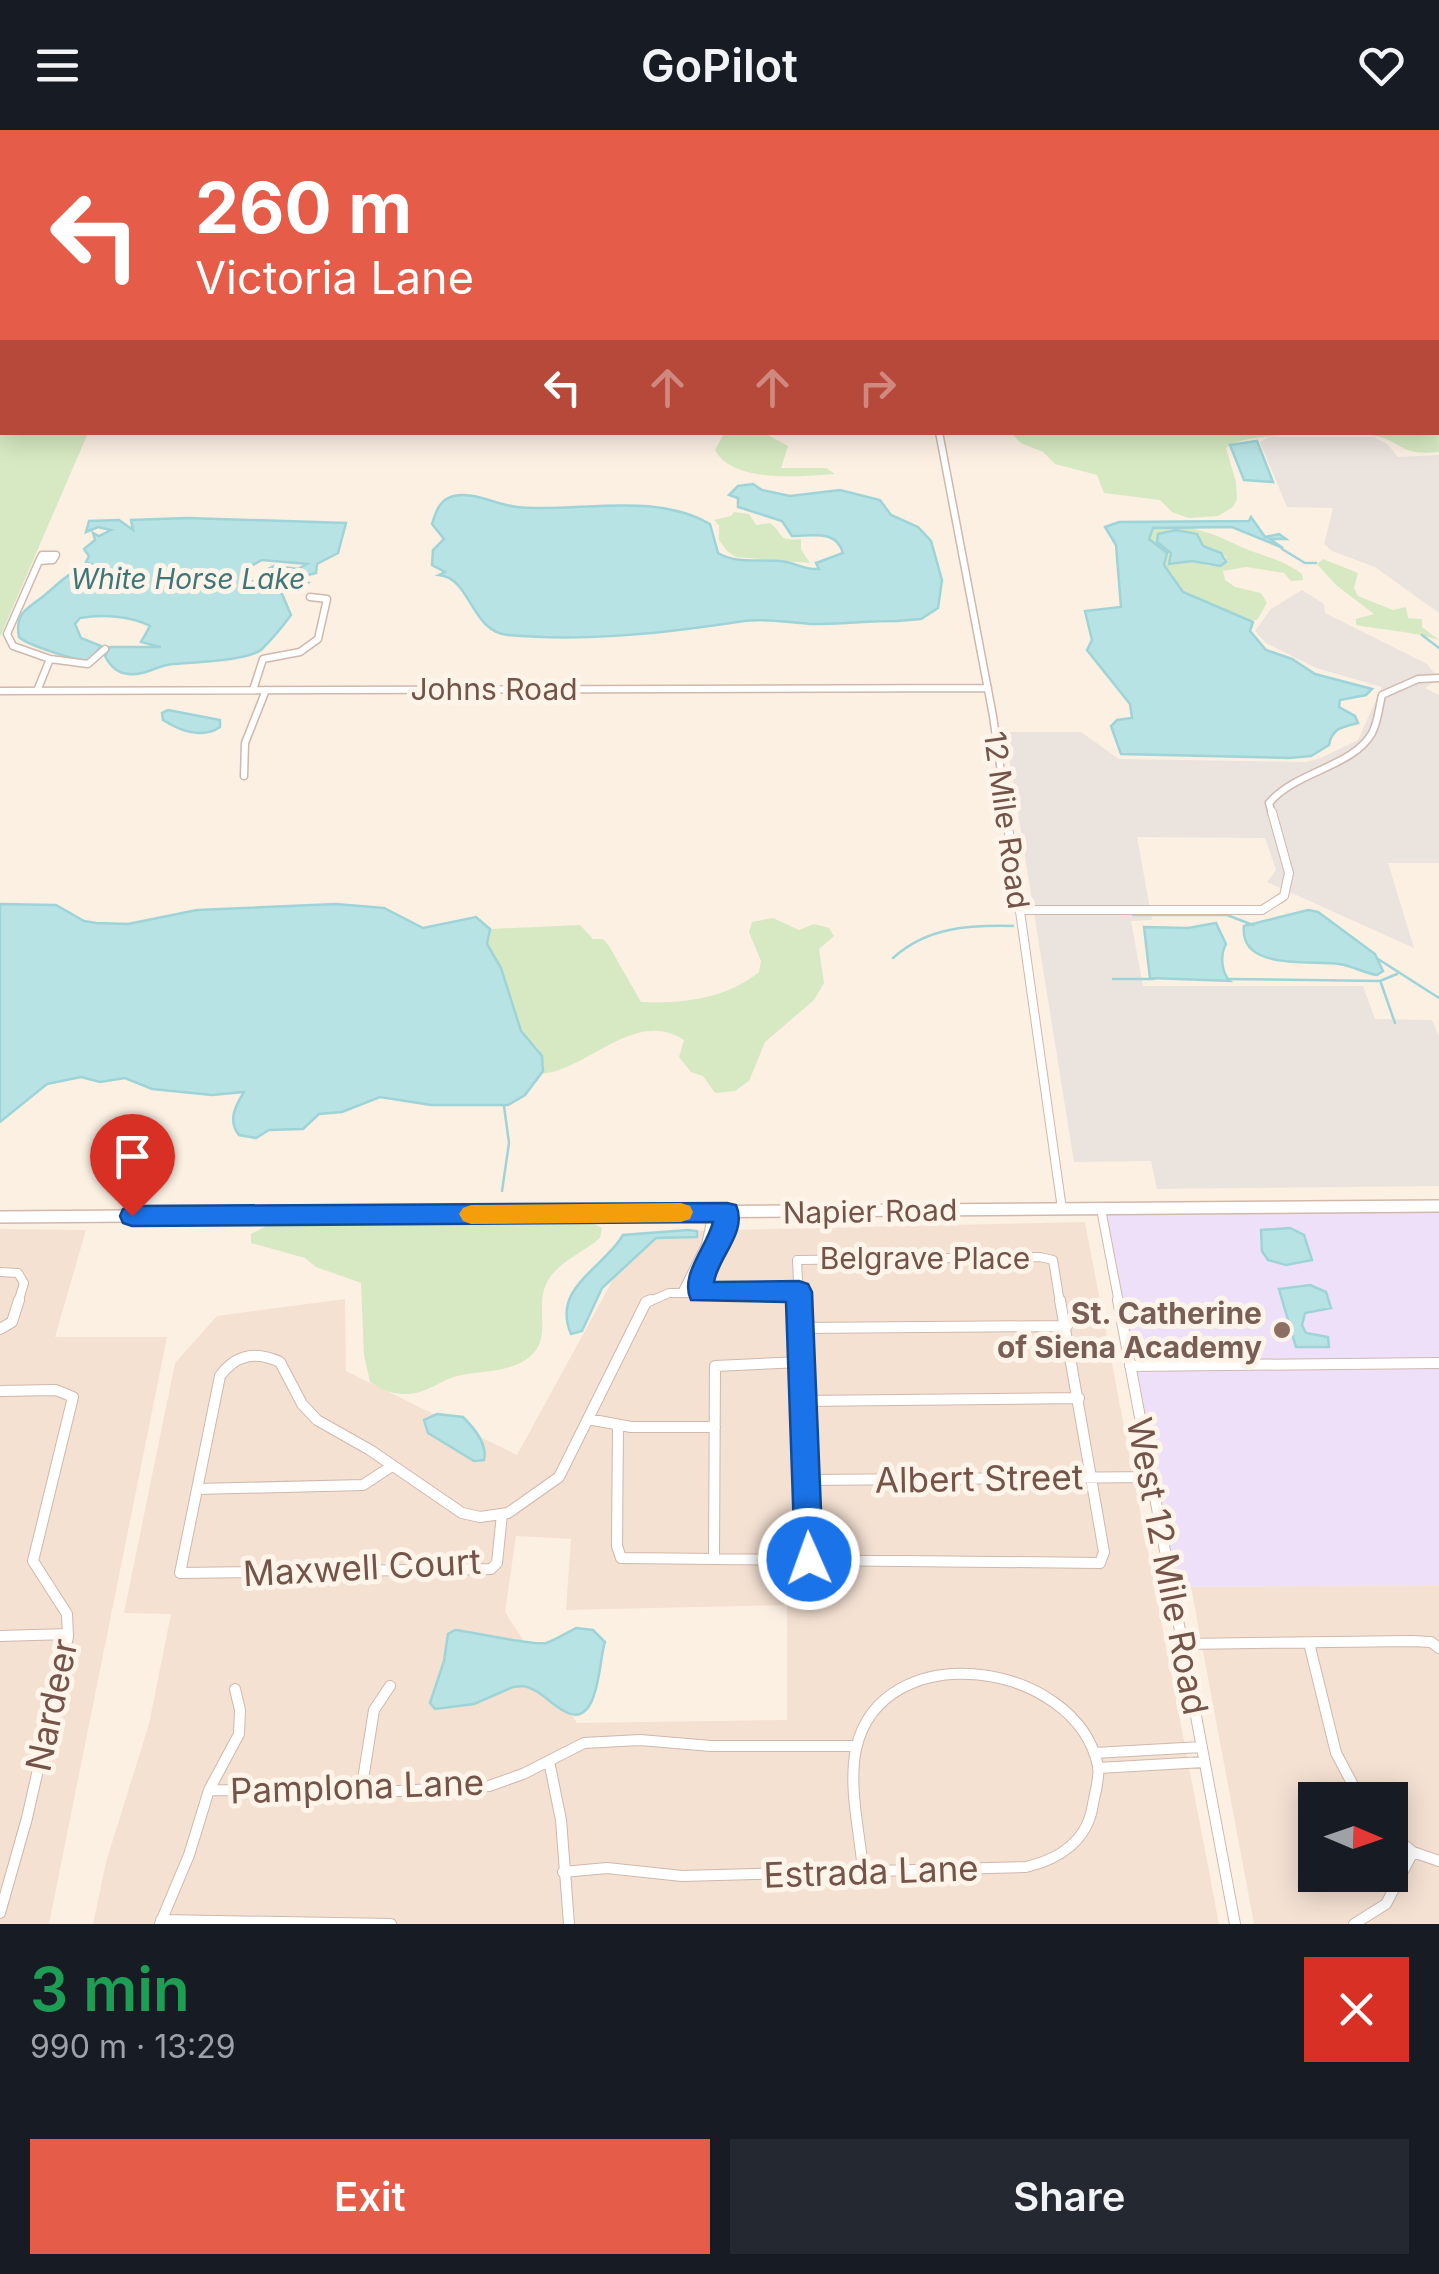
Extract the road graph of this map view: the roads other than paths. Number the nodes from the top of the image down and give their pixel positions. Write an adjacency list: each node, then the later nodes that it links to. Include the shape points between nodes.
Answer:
1 (940, 435): 7 (street, 12 Mile Road)
2 (40, 561): 5 (street, via 7,639)
3 (310, 597): 8 (street, via 327,600 318,639 300,652 263,659)
4 (105, 648): 5 (street, via 90,664)
5 (50, 659): 11 (street)
6 (1439, 678): 13 (street, via 1418,679 1382,695 1372,735 1277,791 1269,803 1290,873 1284,896 1262,910)
7 (988, 688): 9 (street, Johns Road); 13 (street, 12 Mile Road)
8 (253, 690): 9 (street, Johns Road); 11 (street, Johns Road)
9 (266, 690): 12 (street, via 250,721)
10 (0, 691): 11 (street, Johns Road)
11 (37, 691)
12 (244, 776)
13 (1019, 910): 16 (street, 12 Mile Road)
14 (1439, 1206): 15 (street, Napier Road)
15 (1101, 1208): 16 (street, Napier Road); 28 (street, West 12 Mile Road)
16 (1062, 1209): 17 (street, Napier Road)
17 (720, 1212): 18 (street, Napier Road); 21 (street); 22 (street, via 722,1240 702,1275)
18 (0, 1217)
19 (0, 1272): 25 (street, via 18,1274 24,1283 12,1322)
20 (799, 1292): 22 (street); 23 (street, Belgrave Place, via 798,1260 1040,1257 1053,1260); 24 (street)
21 (682, 1293): 22 (street); 32 (street, via 646,1302)
22 (700, 1293)
23 (1067, 1326): 24 (street); 30 (street)
24 (800, 1328): 26 (street)
25 (0, 1329)
26 (801, 1362): 31 (street); 34 (street, via 715,1366)
27 (1439, 1363): 28 (street)
28 (1130, 1366): 37 (street, West 12 Mile Road)
29 (0, 1391): 43 (street, Nardeer, via 56,1390 73,1397 34,1561 67,1614)
30 (1079, 1398): 31 (street); 36 (street)
31 (803, 1400): 38 (street)
32 (588, 1419): 33 (street); 40 (street, via 559,1477)
33 (618, 1425): 34 (street); 41 (street, via 621,1558)
34 (714, 1427): 41 (street)
35 (392, 1466): 39 (street, via 363,1486); 39 (street, via 317,1420 280,1362 247,1354 220,1376); 40 (street, via 462,1513)
36 (1092, 1477): 37 (street, Albert Street); 38 (street, Albert Street); 42 (street, via 1104,1552 1100,1563)
37 (1152, 1477): 46 (street, West 12 Mile Road)
38 (806, 1480): 42 (street)
39 (198, 1489): 40 (street, Maxwell Court, via 180,1572 491,1568)
40 (502, 1514)
41 (714, 1557): 42 (street)
42 (809, 1559)
43 (68, 1634): 44 (street); 66 (street, Nardeer)
44 (0, 1636)
45 (1309, 1643): 46 (street); 47 (street, via 1423,1641); 58 (street, via 1336,1752)
46 (1183, 1644): 52 (street, West 12 Mile Road)
47 (1439, 1648)
48 (390, 1686): 60 (street, via 374,1710)
49 (236, 1689): 59 (street, via 238,1734)
50 (856, 1746): 53 (street, via 870,1712 892,1691 924,1678 993,1674 1052,1697); 54 (street, Pamplona Lane, via 584,1742); 64 (street)
51 (1152, 1748): 52 (street); 53 (street); 55 (street)
52 (1202, 1748): 56 (street, West 12 Mile Road)
53 (1094, 1753): 57 (street, Estrada Lane)
54 (549, 1760): 60 (street, Pamplona Lane, via 488,1786); 65 (street, via 561,1796)
55 (1154, 1762): 56 (street); 57 (street)
56 (1204, 1762): 70 (street, West 12 Mile Road)
57 (1098, 1768): 64 (street, Estrada Lane, via 1100,1797 1086,1832 1054,1858 1026,1867)
58 (1352, 1782)
59 (208, 1790): 60 (street, Pamplona Lane); 67 (street)
60 (361, 1792)
61 (1408, 1848): 62 (street)
62 (1413, 1852): 63 (street); 71 (street, via 1387,1906)
63 (1439, 1860)
64 (863, 1871): 65 (street, Estrada Lane)
65 (563, 1872): 69 (street)
66 (0, 1913)
67 (161, 1922): 68 (street)
68 (391, 1924)
69 (569, 1924)
70 (1235, 1924)
71 (1354, 1924)

